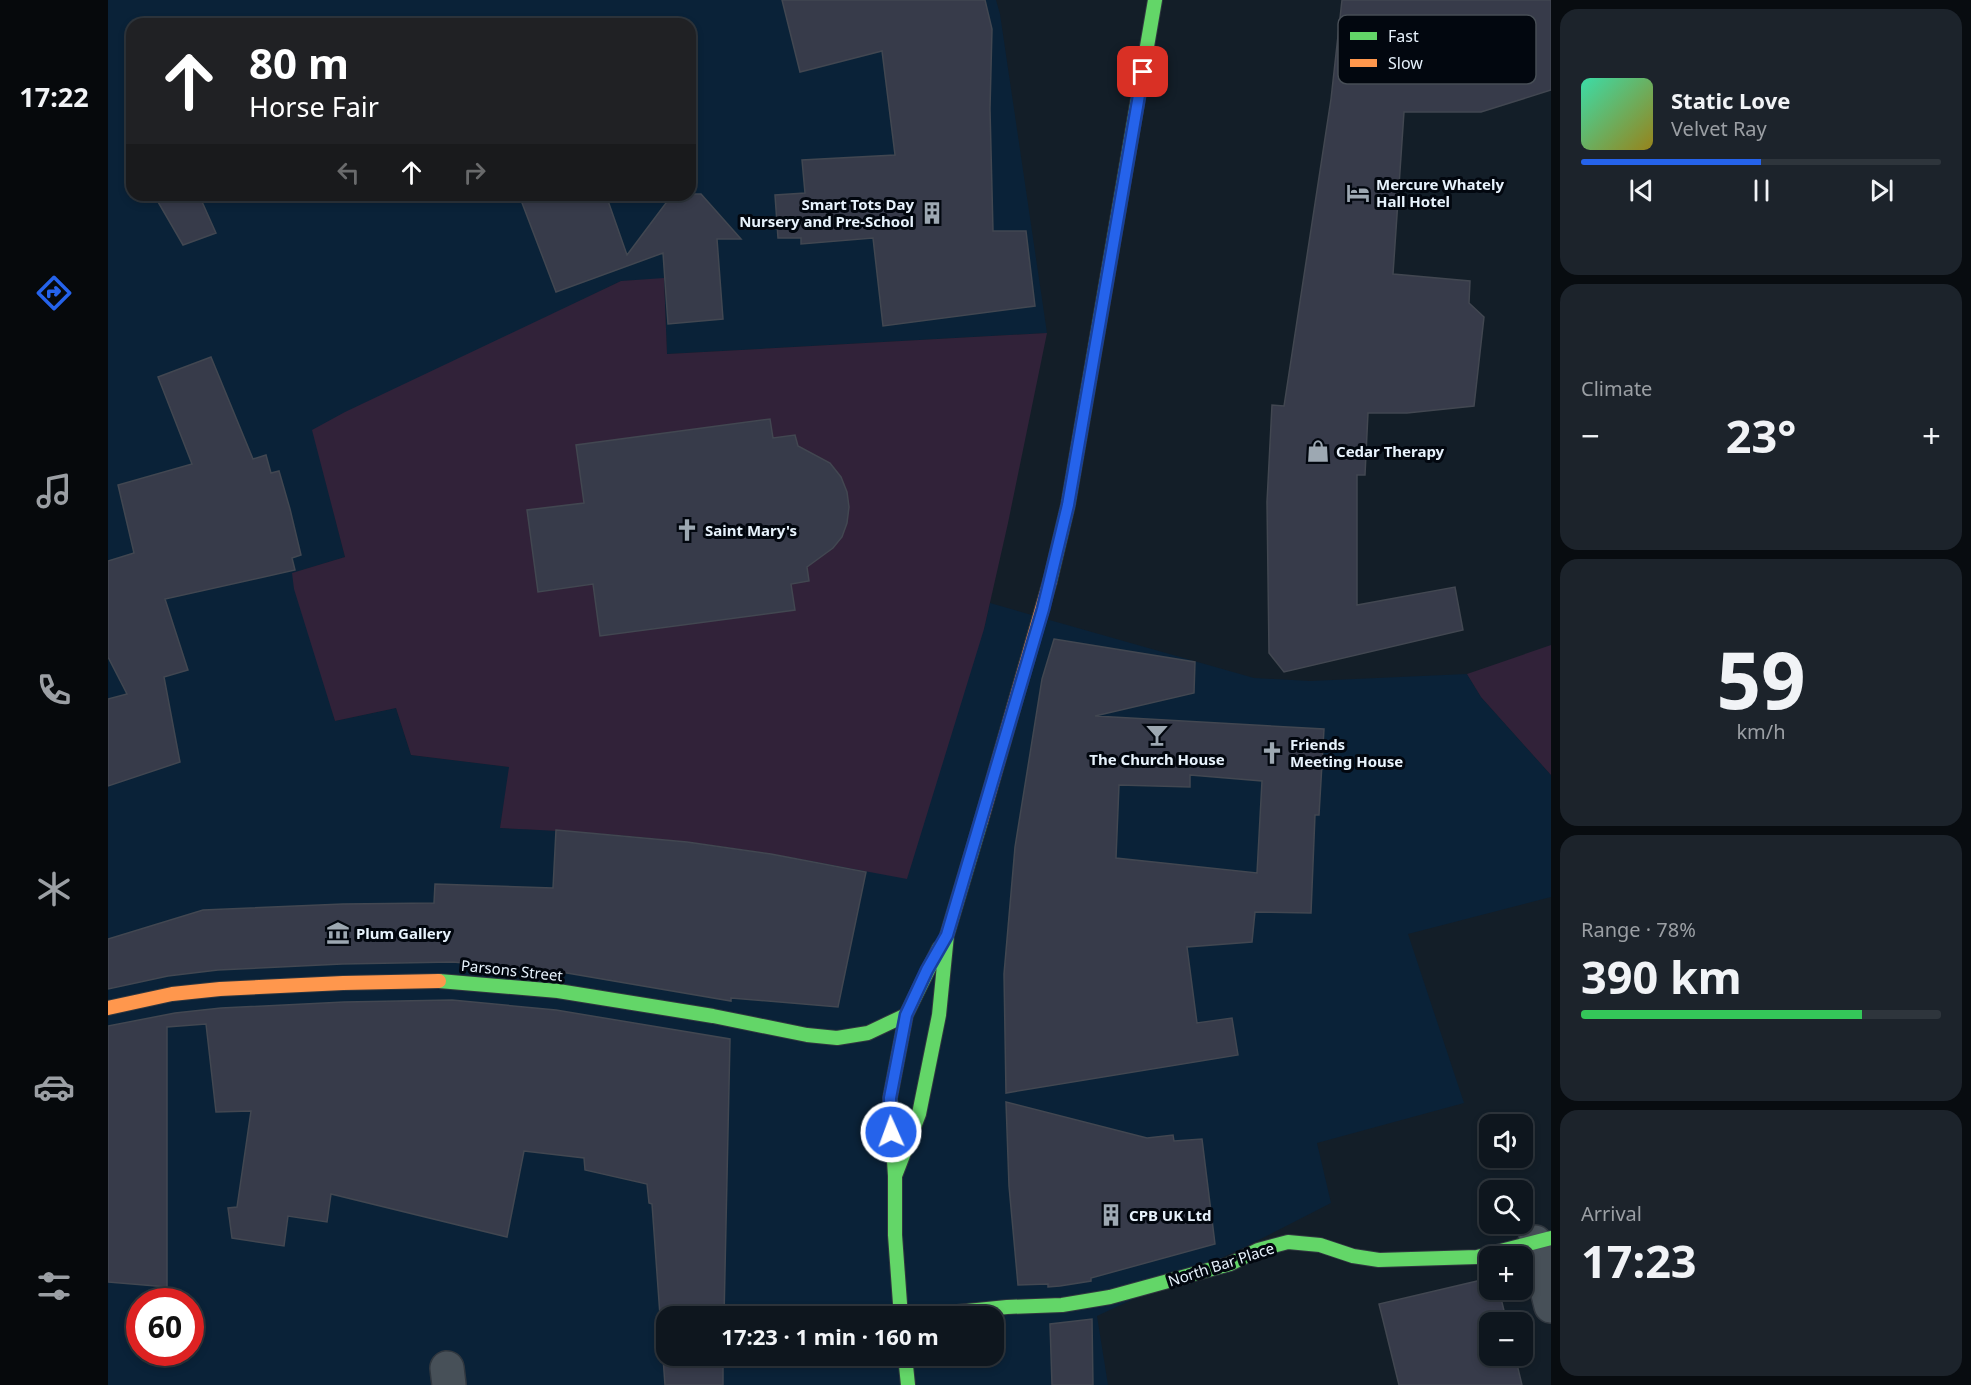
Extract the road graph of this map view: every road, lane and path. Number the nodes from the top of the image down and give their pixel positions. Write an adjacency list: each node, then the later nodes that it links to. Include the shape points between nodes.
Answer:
1 (1155, 0): 2 (main road, via 1068,505 1043,609)
2 (947, 935): 4 (main road); 5 (main road, via 939,1015 919,1114)
3 (108, 1008): 4 (main road, Parsons Street, via 172,994 220,989 453,981 558,991 837,1038 868,1033)
4 (906, 1015): 5 (main road, via 890,1098)
5 (895, 1176): 7 (main road)
6 (1543, 1240): 8 (street, North Bar Place); 9 (main road, North Bar Place, via 1477,1257 1379,1260 1320,1245 1288,1242 1258,1250 1230,1264 1110,1297 1062,1305)
7 (900, 1306)
8 (1551, 1306)
9 (1004, 1307)
10 (906, 1366): 11 (main road)
11 (908, 1385)

